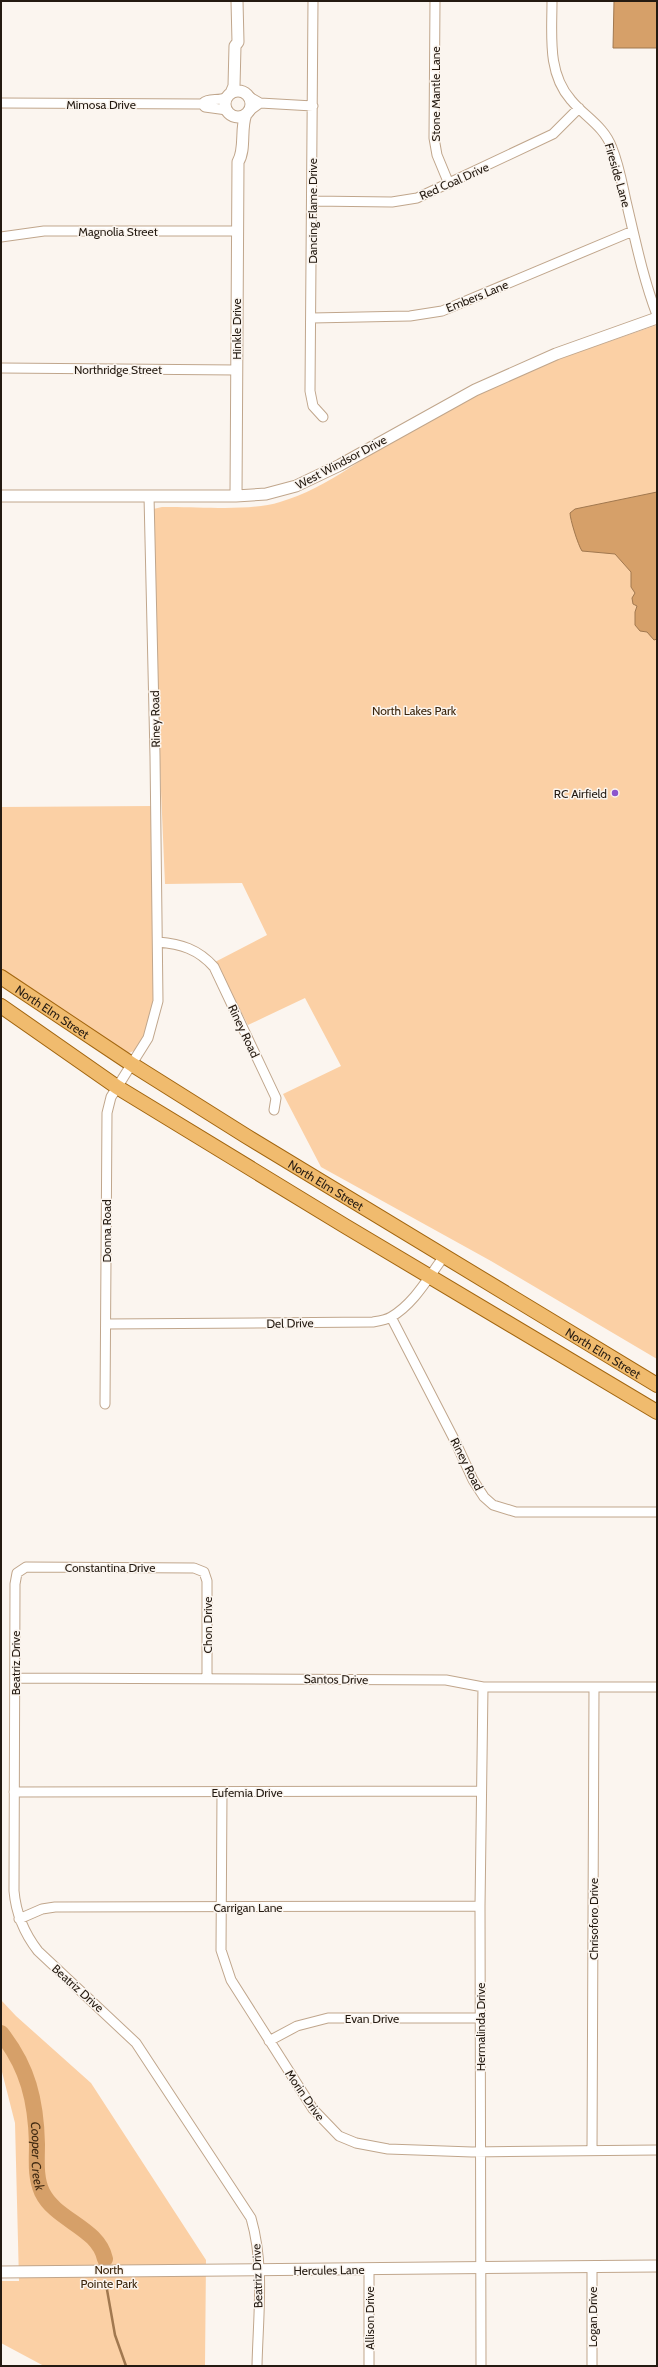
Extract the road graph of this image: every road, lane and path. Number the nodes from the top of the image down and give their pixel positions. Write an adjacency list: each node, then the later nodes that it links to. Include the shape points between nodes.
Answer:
1 (237, 1): 5 (street)
2 (313, 1): 11 (street, Dancing Flame Drive)
3 (435, 1): 16 (street, Stone Mantle Lane, via 434,138 437,155)
4 (552, 1): 12 (street, Fireside Lane, via 552,51 555,70 564,92)
5 (238, 42): 6 (street, via 235,46 234,86); 7 (street, via 242,46 242,86)
6 (229, 95): 7 (street, via 238,91); 10 (street, Mimosa Drive, via 222,100 206,100); 13 (street)
7 (247, 95): 9 (street); 14 (street, via 251,104)
8 (1, 103): 10 (street, Mimosa Drive)
9 (260, 103): 11 (street); 14 (street)
10 (202, 104): 13 (street, Mimosa Drive)
11 (312, 106): 17 (street, Dancing Flame Drive)
12 (579, 108): 16 (street, Red Coal Drive, via 553,134); 19 (street, Fireside Lane, via 594,120 612,148)
13 (229, 112): 14 (street, via 238,116); 15 (street, Hinkle Drive, via 234,128 234,157)
14 (247, 112): 15 (street, Hinkle Drive, via 242,128 241,156)
15 (238, 162): 18 (street, Hinkle Drive)
16 (449, 184): 17 (street, Red Coal Drive, via 405,201)
17 (312, 201): 22 (street, Dancing Flame Drive)
18 (236, 231): 20 (street, Magnolia Street, via 44,231); 24 (street, Hinkle Drive)
19 (633, 231): 21 (street, Fireside Lane); 22 (street, Embers Lane, via 442,311 410,316)
20 (1, 237)
21 (657, 317): 28 (street, West Windsor Drive, via 556,354 475,390 340,465 296,486 266,494)
22 (312, 318): 25 (street, Dancing Flame Drive, via 310,391 313,406)
23 (1, 368): 24 (street, Northridge Street)
24 (236, 370): 28 (street, Hinkle Drive)
25 (323, 417)
26 (1, 496): 27 (street, West Windsor Drive)
27 (149, 496): 28 (street, West Windsor Drive); 29 (street, Riney Road)
28 (236, 496)
29 (158, 942): 32 (street, Riney Road, via 156,1011 148,1038); 34 (street, Riney Road, via 178,944 194,950 214,967 276,1098)
30 (1, 977): 32 (main road, North Elm Street)
31 (1, 1006): 33 (main road, North Elm Street)
32 (133, 1064): 33 (street, Donna Road); 35 (main road, North Elm Street, via 272,1152)
33 (117, 1087): 36 (main road, North Elm Street); 38 (street, Donna Road, via 109,1102 106,1124)
34 (274, 1110)
35 (444, 1255): 36 (street, Del Drive); 39 (main road, North Elm Street)
36 (429, 1277): 37 (street, Del Drive, via 418,1294); 41 (main road, North Elm Street)
37 (391, 1317): 38 (street, Del Drive, via 365,1322); 42 (street, Riney Road, via 473,1480 484,1498 493,1505 516,1512)
38 (106, 1324): 40 (street, Donna Road)
39 (657, 1386)
40 (105, 1404)
41 (657, 1412)
42 (657, 1512)
43 (204, 1572): 44 (street, Constantina Drive, via 194,1568 26,1567); 46 (street, Chon Drive, via 207,1581)
44 (17, 1573): 45 (street, Beatriz Drive)
45 (15, 1678): 46 (street, Santos Drive); 51 (street, Beatriz Drive)
46 (208, 1678): 47 (street, Santos Drive, via 446,1680)
47 (483, 1687): 49 (street, Santos Drive); 50 (street, Hermalinda Drive)
48 (657, 1687): 49 (street, Santos Drive)
49 (594, 1689): 58 (street, Chrisoforo Drive)
50 (480, 1791): 52 (street, Eufemia Drive); 53 (street, Hermalinda Drive)
51 (14, 1792): 52 (street, Eufemia Drive); 55 (street, Beatriz Drive, via 14,1891)
52 (222, 1793): 54 (street, Morin Drive)
53 (480, 1906): 54 (street, Carrigan Lane); 56 (street, Hermalinda Drive)
54 (221, 1907): 55 (street, Carrigan Lane, via 55,1908); 57 (street, Morin Drive, via 224,1965)
55 (19, 1919): 65 (street, Beatriz Drive, via 38,1951 136,2043 251,2218 258,2247)
56 (480, 2018): 57 (street, Evan Drive, via 328,2018 312,2020); 60 (street, Hermalinda Drive)
57 (269, 2041): 60 (street, Morin Drive, via 313,2109 339,2136 372,2148)
58 (592, 2150): 59 (street, Morin Drive); 60 (street, Morin Drive)
59 (657, 2150)
60 (480, 2152): 63 (street, Hermalinda Drive)
61 (657, 2266): 62 (street, Hercules Lane)
62 (592, 2267): 63 (street, Hercules Lane); 70 (street, Logan Drive)
63 (480, 2268): 64 (street, Hercules Lane); 69 (street, Hermalinda Drive)
64 (369, 2270): 65 (street, Hercules Lane); 68 (street, Allison Drive)
65 (260, 2271): 66 (street, Hercules Lane); 67 (street, Beatriz Drive)
66 (1, 2272)
67 (257, 2366)
68 (369, 2366)
69 (481, 2366)
70 (592, 2366)

